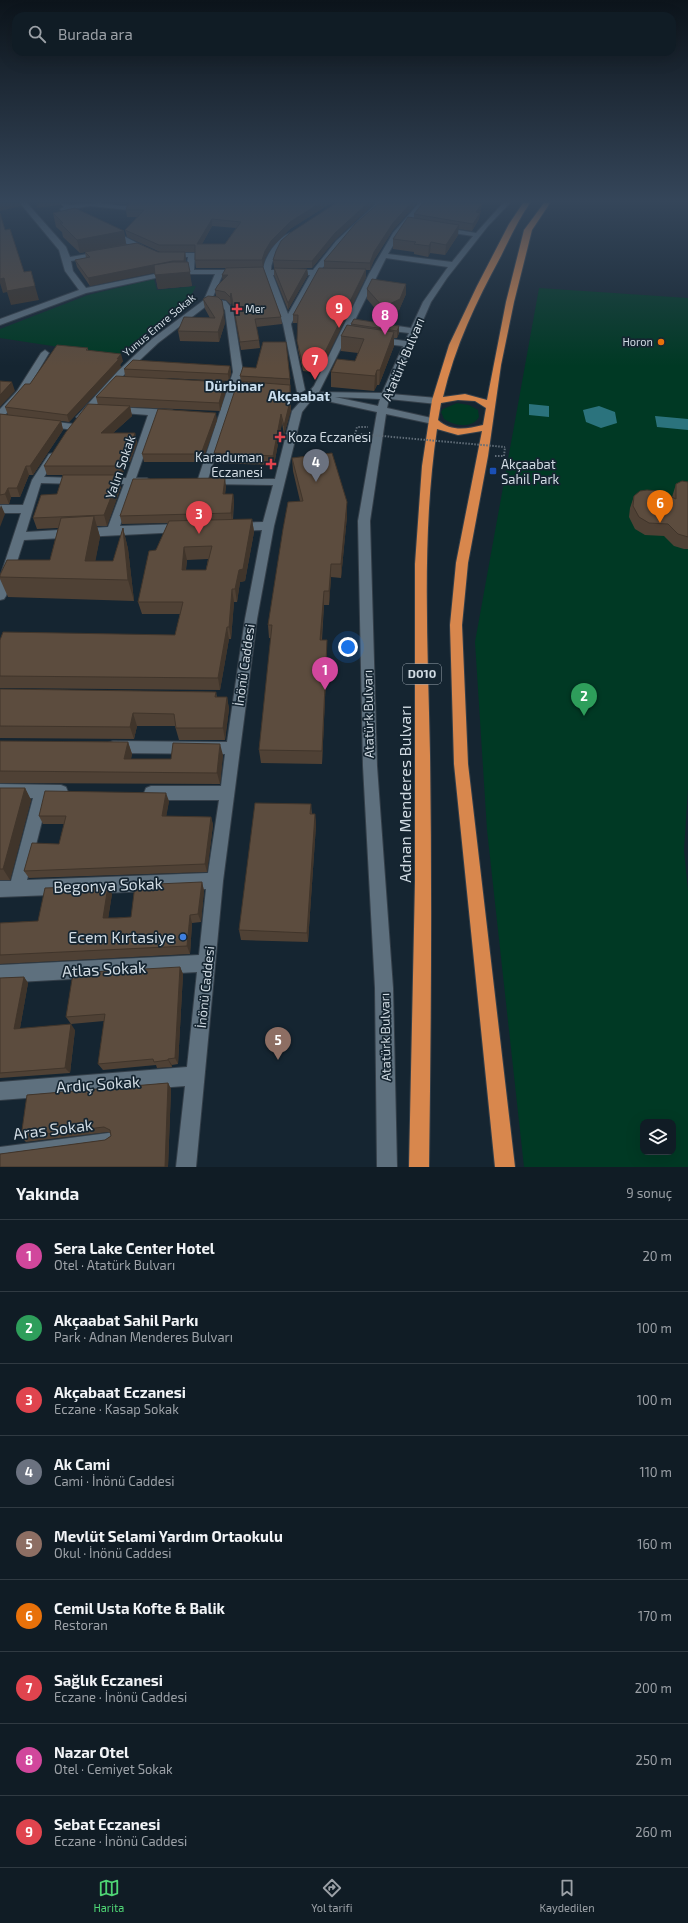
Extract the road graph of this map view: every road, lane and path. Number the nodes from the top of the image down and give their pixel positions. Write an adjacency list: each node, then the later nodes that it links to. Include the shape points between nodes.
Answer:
1 (81, 257): 10 (street)
2 (192, 257): 12 (street)
3 (272, 257): 14 (street, via 267,265)
4 (326, 257): 15 (street)
5 (383, 257): 28 (street, İnönü Caddesi, via 370,274 355,323 318,386)
6 (395, 257): 11 (street)
7 (460, 257): 11 (street, Atatürk Bulvarı)
8 (497, 257): 30 (highway, Adnan Menderes Bulvarı / D010, via 479,288 449,356)
9 (521, 257): 31 (highway, D010)
10 (67, 260): 17 (street, via 70,271)
11 (454, 265): 22 (street, Atatürk Bulvarı, via 427,302)
12 (190, 272): 13 (street); 17 (street, via 161,274)
13 (220, 272): 14 (street); 18 (street, Yunus Emre Sokak)
14 (268, 272): 15 (street); 20 (street)
15 (315, 272): 16 (street); 20 (street)
16 (344, 273)
17 (84, 291): 19 (street)
18 (207, 301): 26 (street, Yunus Emre Sokak, via 155,341); 48 (street, via 223,303 229,310 238,372 198,482)
19 (0, 322)
20 (287, 324): 28 (street)
21 (374, 325): 22 (street)
22 (414, 331): 24 (street, Atatürk Bulvarı)
23 (372, 339): 24 (street)
24 (408, 344): 29 (street, Atatürk Bulvarı)
25 (45, 353): 36 (street)
26 (114, 380): 27 (street); 32 (street, Yunus Emre Sokak)
27 (129, 381)
28 (303, 393): 29 (street); 33 (street); 48 (street, İnönü Caddesi)
29 (385, 396): 30 (street); 33 (street, Atatürk Bulvarı)
30 (437, 401): 31 (highway, via 455,397 473,398); 37 (highway, Adnan Menderes Bulvarı / D010)
31 (490, 407): 40 (highway, D010)
32 (87, 409): 34 (street); 39 (street, Yunus Emre Sokak)
33 (382, 410): 37 (street); 41 (street, Atatürk Bulvarı)
34 (154, 412): 35 (street); 46 (street, Yalın Sokak)
35 (186, 414)
36 (3, 417)
37 (433, 421): 40 (highway, via 438,427 452,431 466,432); 77 (highway, Adnan Menderes Bulvarı / D010, via 428,452 420,587 423,936)
38 (37, 422): 39 (street)
39 (74, 427): 42 (street, Yunus Emre Sokak)
40 (487, 427): 78 (highway, D010, via 462,563 456,625 461,764)
41 (378, 428): 44 (path, bridge, via 357,427 353,441 358,442 360,434); 76 (street, Atatürk Bulvarı, via 364,521 370,766 384,988)
42 (67, 435)
43 (60, 445): 45 (street)
44 (505, 447)
45 (37, 480): 46 (street); 50 (street)
46 (130, 481): 47 (street); 54 (street, Yalın Sokak)
47 (162, 481)
48 (279, 482): 51 (street, İnönü Caddesi)
49 (0, 509): 50 (street)
50 (27, 509): 55 (street)
51 (268, 526): 52 (street); 58 (street, İnönü Caddesi)
52 (229, 527)
53 (191, 528): 54 (street)
54 (113, 530): 55 (street)
55 (19, 536): 56 (street)
56 (0, 596)
57 (224, 698): 58 (street)
58 (240, 698): 60 (street, İnönü Caddesi)
59 (101, 746): 60 (street)
60 (233, 748): 65 (street, İnönü Caddesi)
61 (0, 791): 62 (street)
62 (42, 792): 63 (street); 68 (street)
63 (72, 792)
64 (134, 793): 65 (street)
65 (227, 794): 66 (street, İnönü Caddesi)
66 (215, 881): 68 (street, Begonya Sokak); 69 (street, İnönü Caddesi)
67 (0, 889): 68 (street, Begonya Sokak)
68 (17, 889)
69 (207, 964): 70 (street, Atlas Sokak); 71 (street, İnönü Caddesi)
70 (0, 974)
71 (196, 1076): 72 (street, Ardıç Sokak); 75 (street, İnönü Caddesi)
72 (0, 1091)
73 (109, 1138): 74 (lane, Aras Sokak)
74 (0, 1152)
75 (186, 1167)
76 (388, 1167)
77 (419, 1167)
78 (505, 1167)

